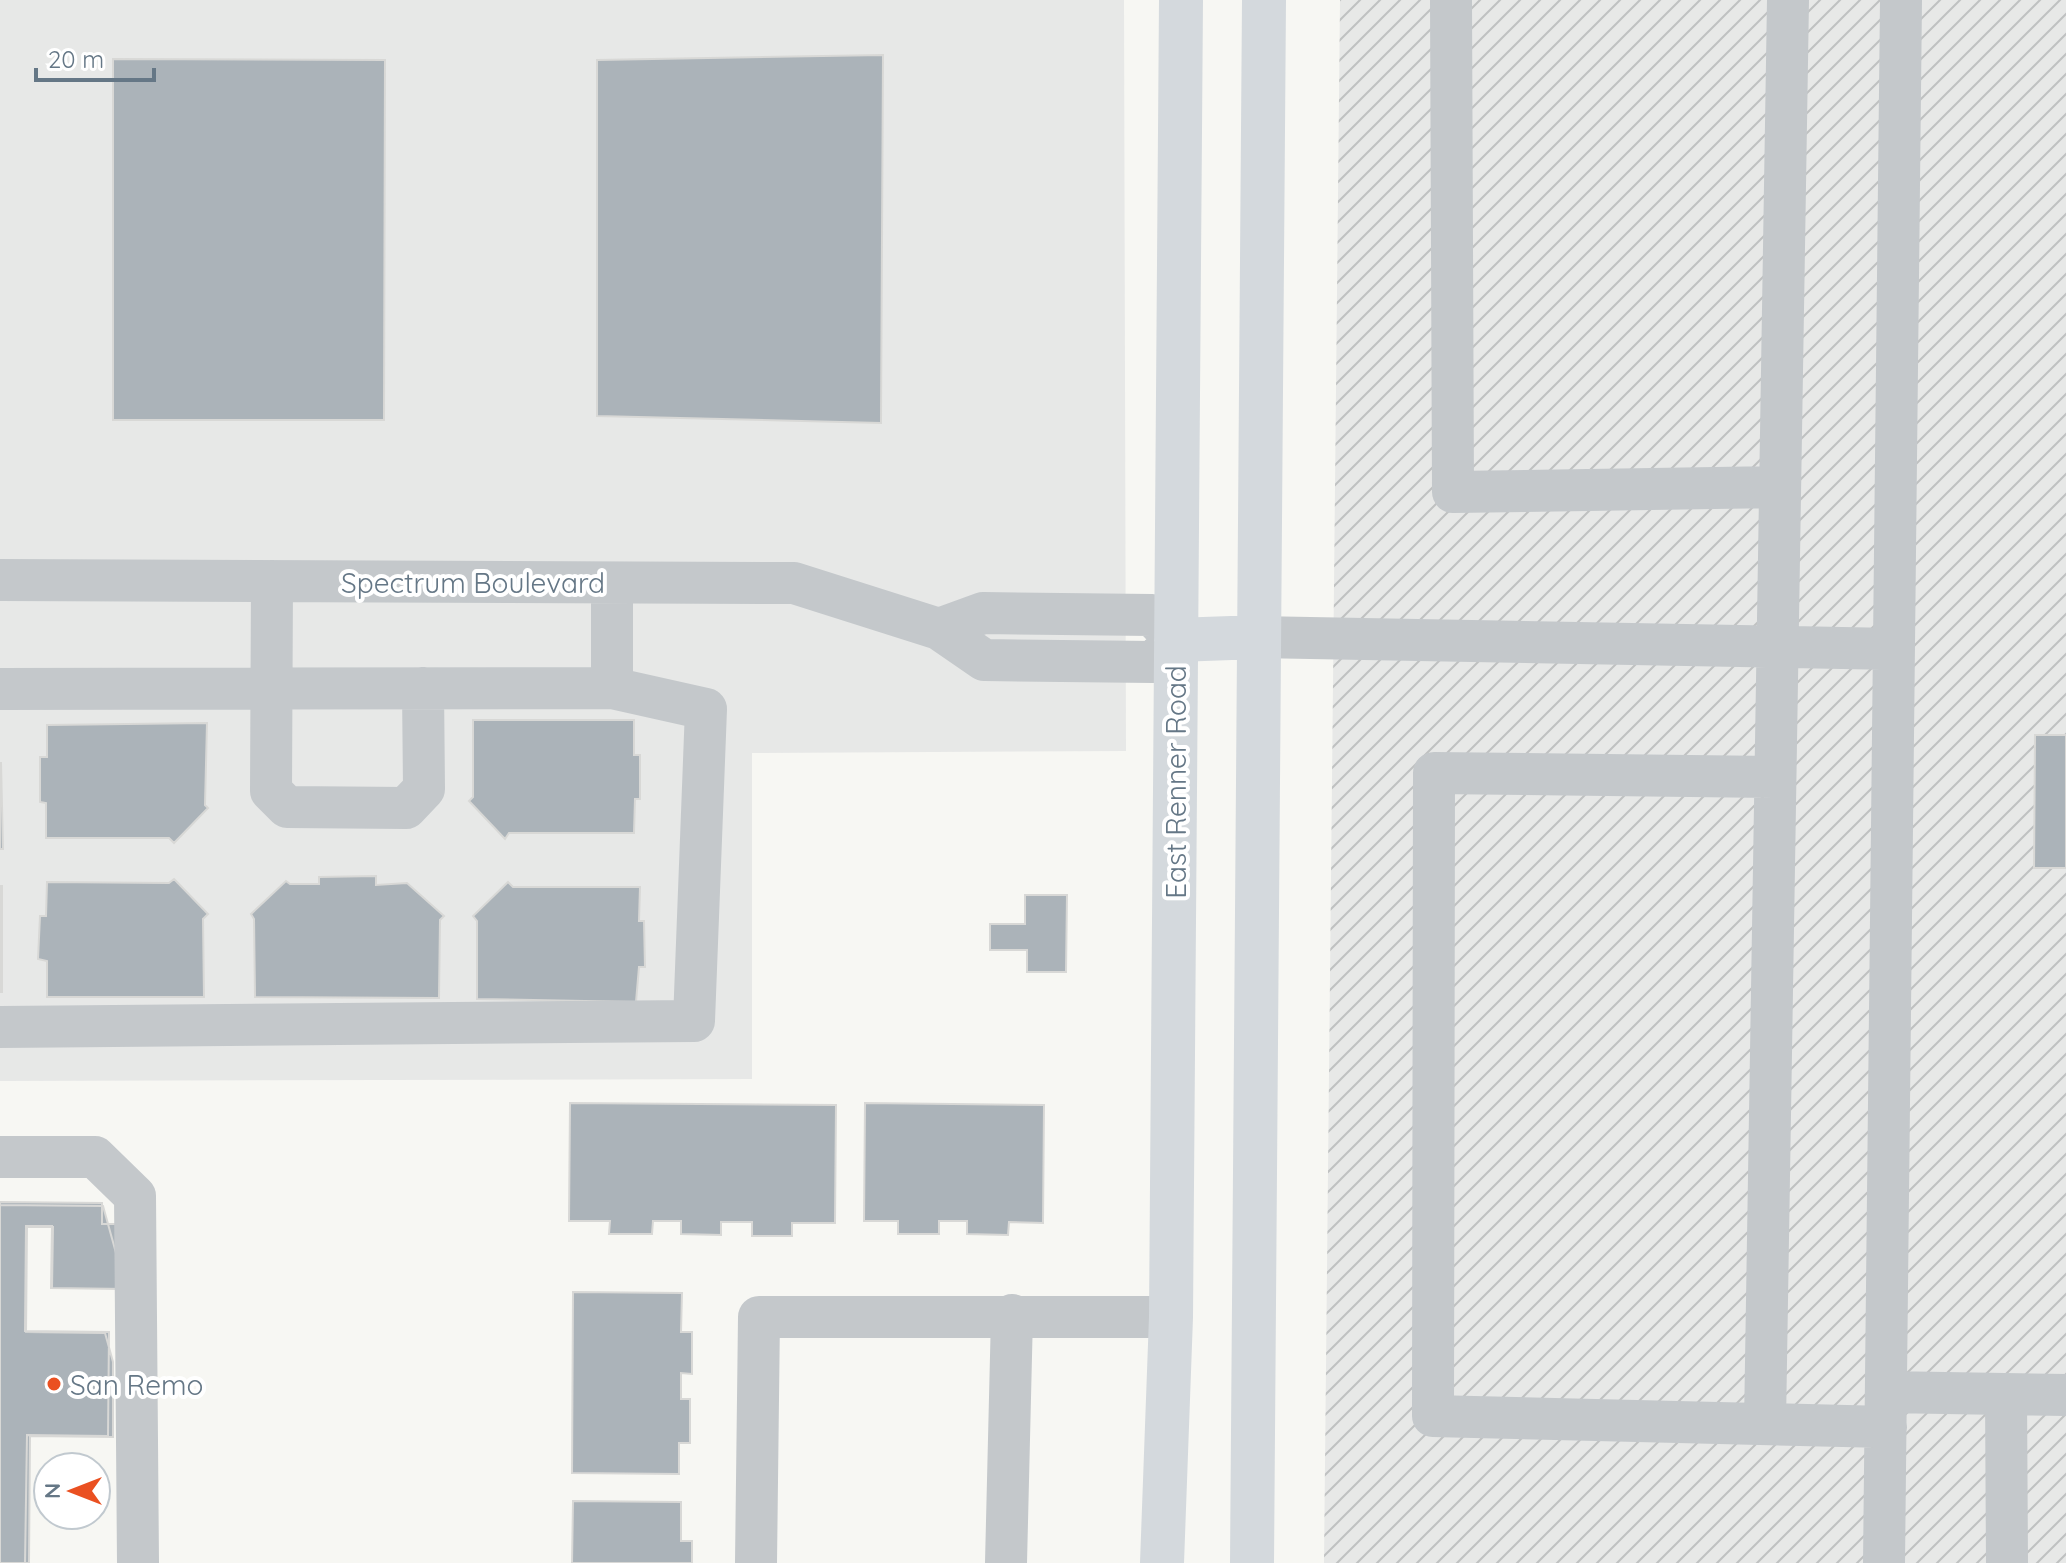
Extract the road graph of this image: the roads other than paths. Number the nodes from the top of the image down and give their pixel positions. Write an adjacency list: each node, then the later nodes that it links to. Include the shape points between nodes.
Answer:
1 (1181, 0): 11 (main road, East Renner Road)
2 (1264, 0): 10 (main road)
3 (1451, 0): 6 (street, via 1453,492)
4 (1788, 0): 6 (street)
5 (1901, 0): 13 (street)
6 (1779, 487): 12 (street)
7 (0, 580): 8 (street, Spectrum Boulevard)
8 (272, 581): 9 (street, Spectrum Boulevard); 17 (street)
9 (612, 583): 11 (street, Spectrum Boulevard, via 794,583 939,629 983,613 1152,615); 15 (street)
10 (1259, 637): 11 (main road); 12 (street); 31 (main road)
11 (1176, 640): 22 (main road, East Renner Road)
12 (1776, 647): 13 (street); 18 (street)
13 (1894, 649): 25 (street)
14 (423, 688): 15 (street); 17 (street); 17 (street, via 424,789 406,808 287,807 271,791)
15 (612, 688): 19 (street, via 706,709 694,1021)
16 (0, 689): 17 (street)
17 (271, 689)
18 (1773, 777): 26 (street); 26 (street, via 1434,773 1433,1416)
19 (0, 1027)
20 (0, 1157): 27 (street, via 95,1157 135,1196)
21 (1012, 1315): 22 (street); 28 (street, via 759,1317); 29 (street)
22 (1171, 1317): 30 (main road, East Renner Road)
23 (2006, 1394): 24 (street); 25 (street); 33 (street)
24 (2066, 1395)
25 (1886, 1410): 26 (street); 32 (street)
26 (1765, 1424)
27 (138, 1563)
28 (756, 1563)
29 (1006, 1563)
30 (1162, 1563)
31 (1252, 1563)
32 (1884, 1563)
33 (2007, 1563)

